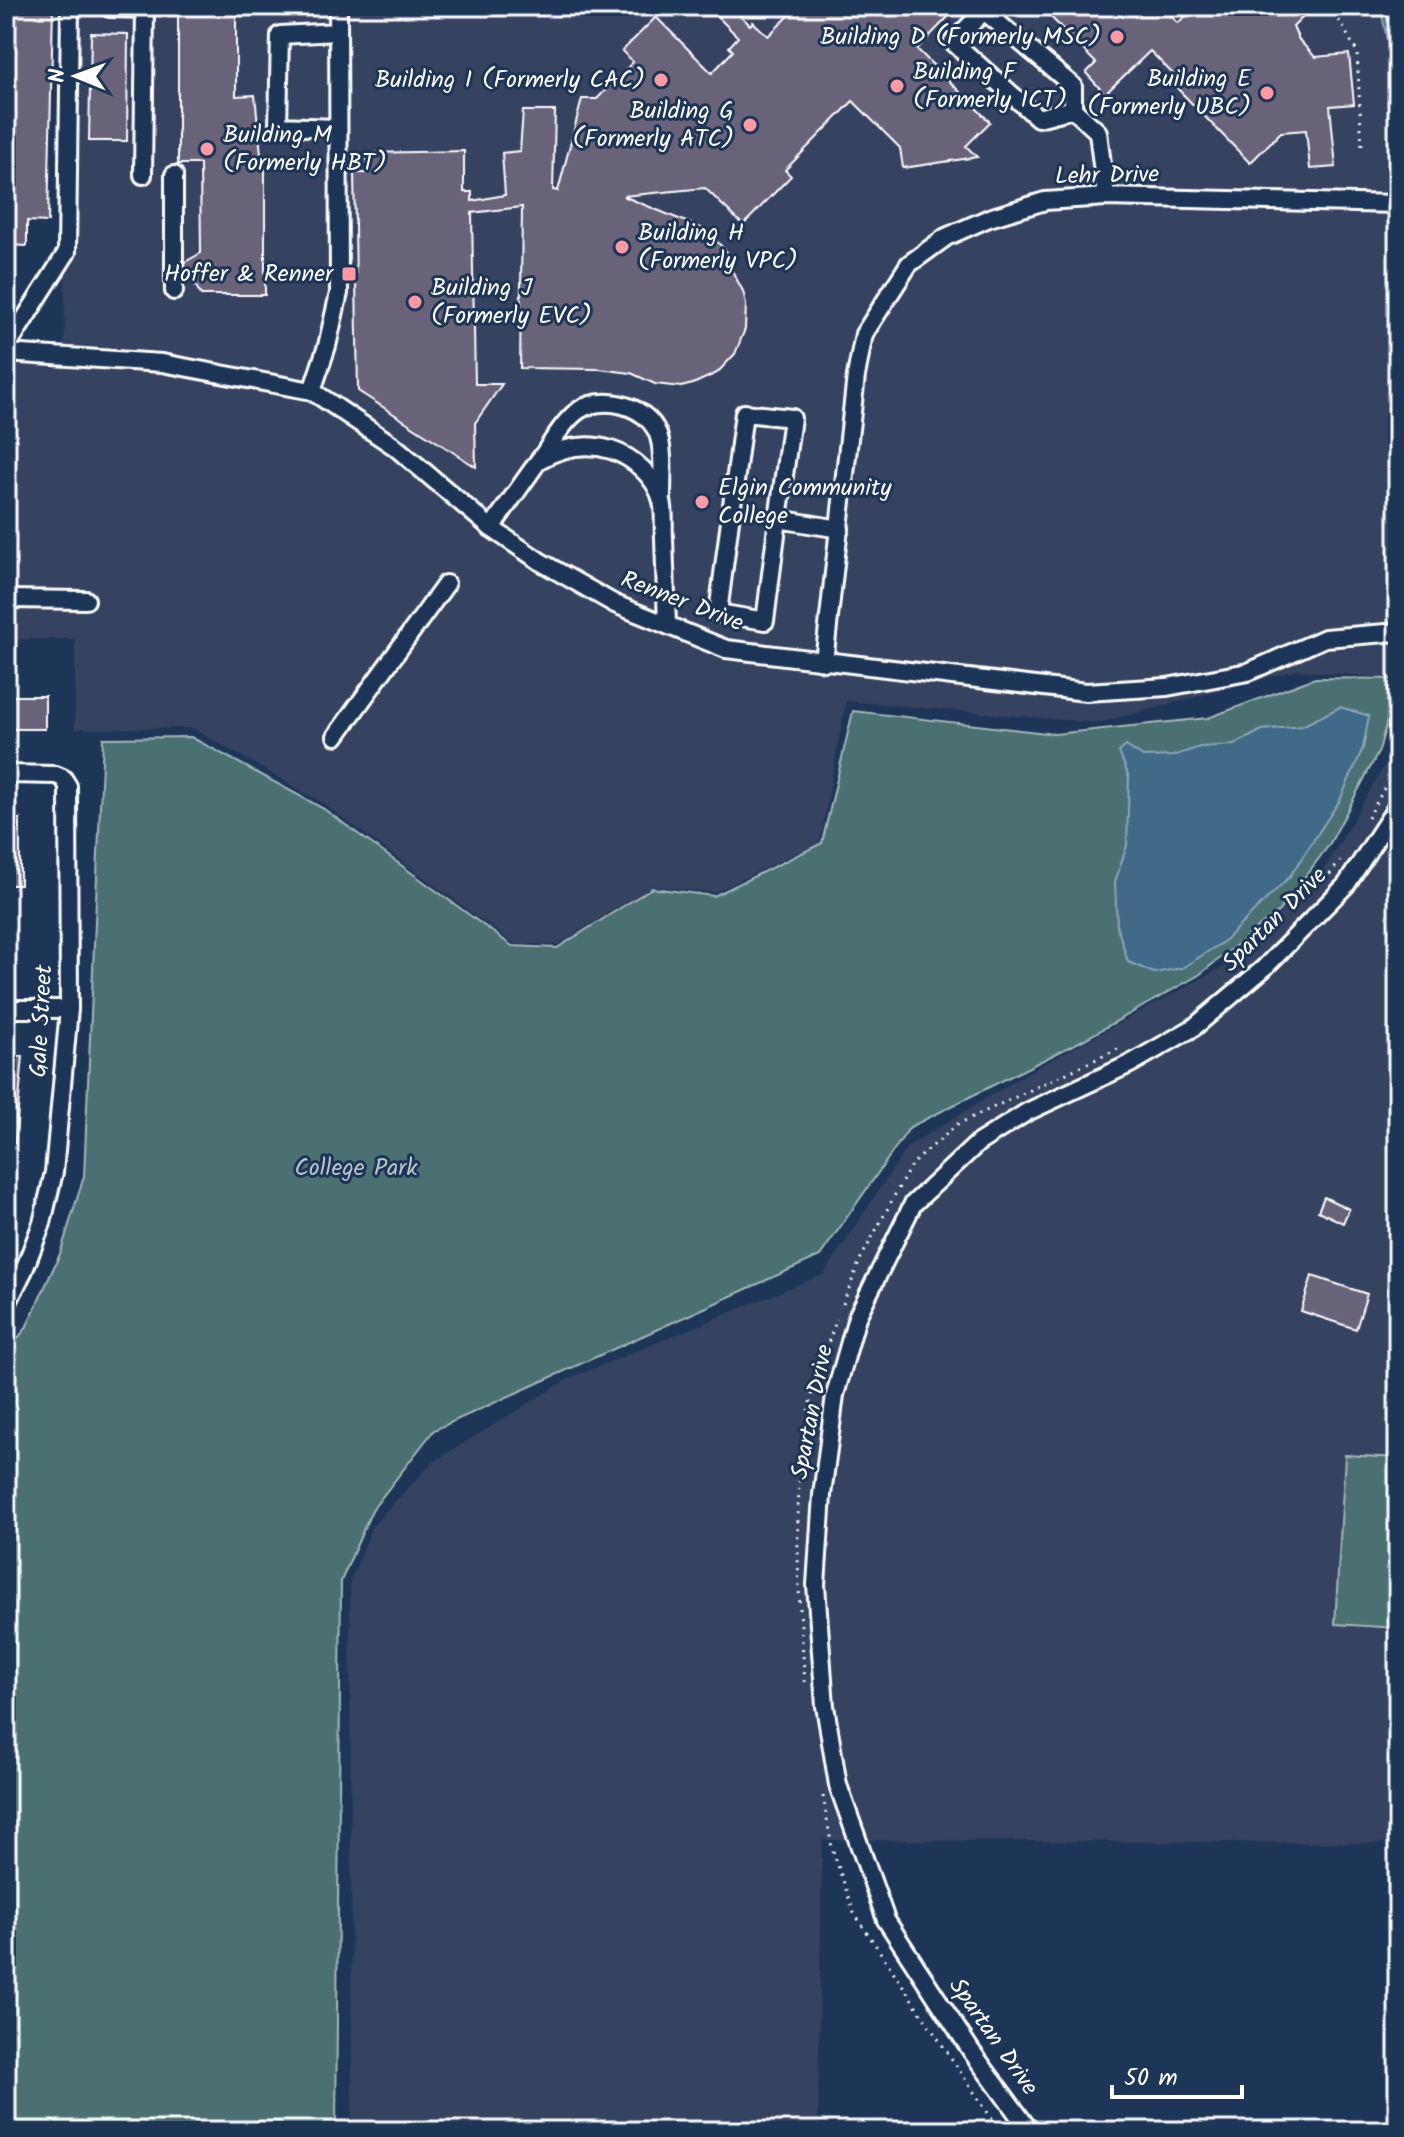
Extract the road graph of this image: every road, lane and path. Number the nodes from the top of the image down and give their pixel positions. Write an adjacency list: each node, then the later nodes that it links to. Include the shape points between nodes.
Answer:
1 (70, 6): 14 (street, via 67,252)
2 (110, 6): 9 (street, via 145,9)
3 (338, 6): 5 (street)
4 (1331, 6): 8 (path, via 1357,52)
5 (338, 32): 7 (street); 7 (street, via 280,35 278,126)
6 (1073, 109): 6 (street, via 1073,86 984,11 953,42 1038,118); 11 (street, via 1098,132)
7 (338, 128): 15 (street, via 339,293)
8 (1362, 148)
9 (143, 175)
10 (174, 175): 13 (street)
11 (1106, 197): 12 (street, Lehr Drive); 20 (street, Lehr Drive, via 1045,201 989,218 946,237 909,264 864,334)
12 (1398, 204)
13 (174, 291)
14 (6, 350): 15 (street, Renner Drive, via 162,363)
15 (312, 391): 19 (street, Renner Drive, via 394,446)
16 (539, 460): 17 (street, via 577,446 617,452 650,477); 17 (street, via 573,415 591,405 623,405 642,414 660,439); 19 (street)
17 (662, 502): 24 (street)
18 (778, 519): 18 (street, via 792,418 744,413 718,613 765,621); 20 (street)
19 (491, 528): 24 (street, Renner Drive, via 615,604)
20 (840, 529): 26 (street, Lehr Drive)
21 (446, 584): 27 (street)
22 (6, 599): 23 (street)
23 (86, 600)
24 (667, 625): 26 (street, Renner Drive, via 726,649)
25 (1398, 632): 26 (street, Renner Drive, via 1325,638 1248,672 1167,687 1086,692)
26 (824, 662)
27 (336, 736)
28 (1398, 763): 31 (path)
29 (6, 774): 35 (street, Gale Street, via 63,778 69,794)
30 (1398, 805): 41 (street, Spartan Drive, via 1346,885 1263,969 1193,1028 1027,1112 978,1143 913,1204 857,1317 835,1395 816,1585 825,1706 838,1785 886,1920)
31 (1366, 820)
32 (1343, 856): 33 (path)
33 (1325, 881)
34 (6, 1009): 35 (street)
35 (69, 1009): 37 (street, Gale Street, via 54,1172 42,1223)
36 (1121, 1048): 38 (path, via 958,1124 911,1165 860,1260 822,1359 802,1446 797,1583)
37 (6, 1306)
38 (805, 1691)
39 (822, 1791): 40 (path, via 832,1848 854,1913)
40 (1000, 2131)
41 (1030, 2131)

